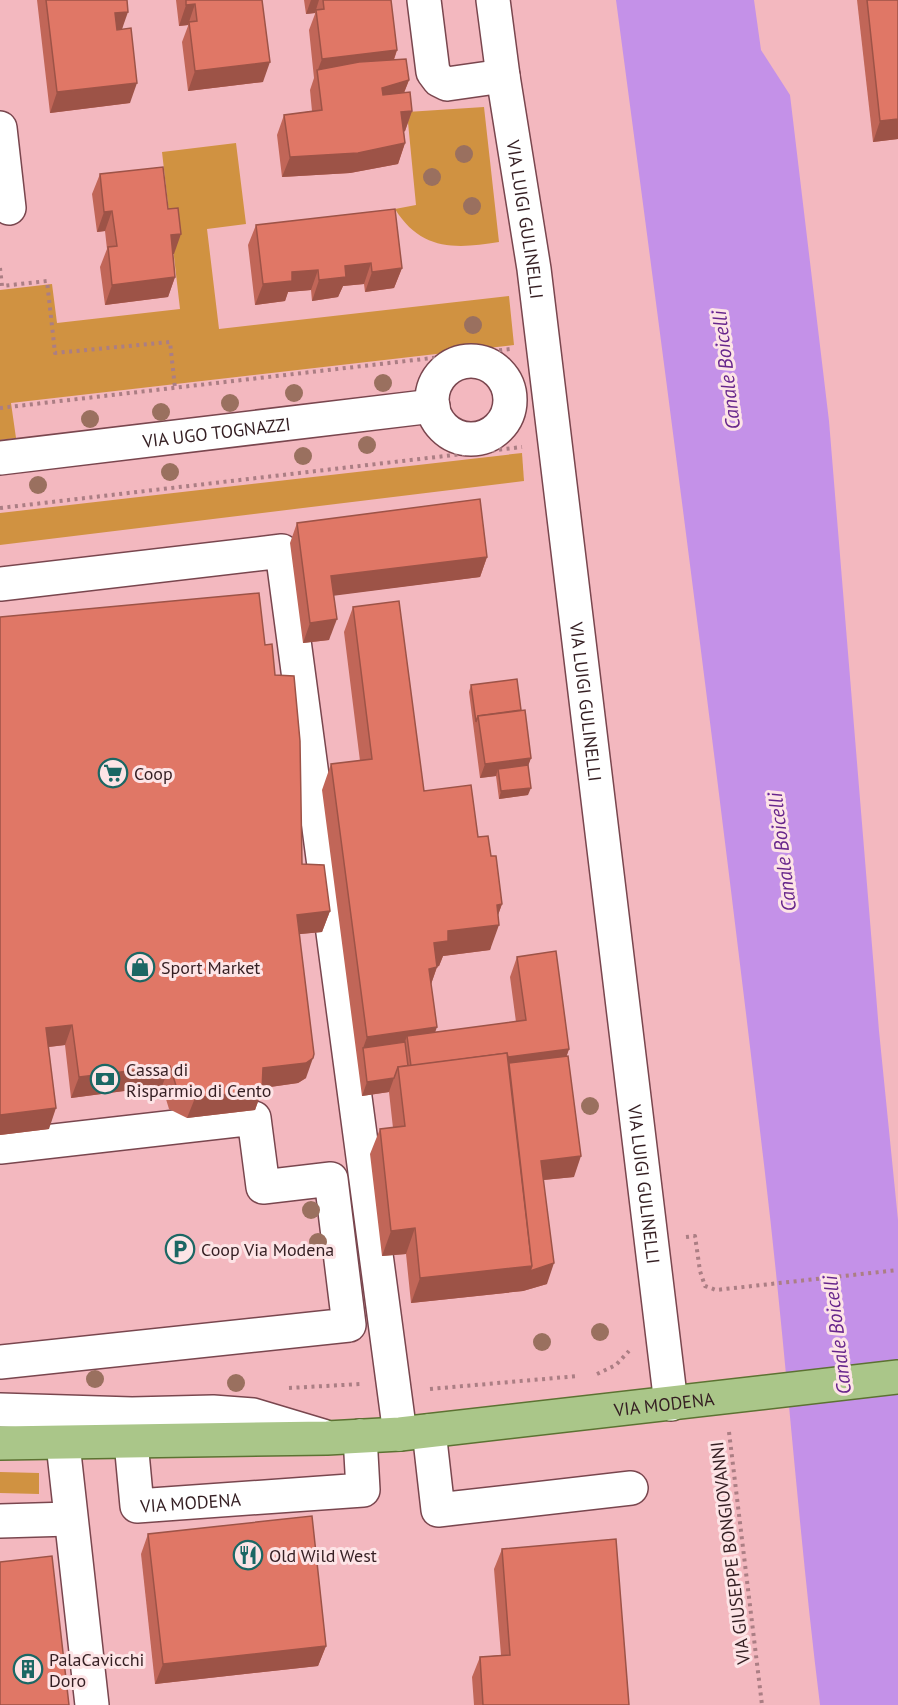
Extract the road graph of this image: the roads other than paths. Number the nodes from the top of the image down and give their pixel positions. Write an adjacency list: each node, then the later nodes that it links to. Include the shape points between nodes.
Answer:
1 (424, 0): 3 (street, via 433,72 439,80 447,84)
2 (494, 0): 3 (street, VIA LUIGI GULINELLI)
3 (502, 76): 12 (street, VIA LUIGI GULINELLI, via 544,345)
4 (0, 128): 5 (street)
5 (9, 208)
6 (433, 406): 7 (street, VIA UGO TOGNAZZI)
7 (0, 458)
8 (0, 584): 14 (street, via 282,551)
9 (0, 1147): 10 (street, via 254,1118 262,1187 331,1179 350,1325)
10 (0, 1362)
11 (898, 1377): 12 (main road, VIA MODENA)
12 (671, 1404): 14 (main road, VIA MODENA)
13 (0, 1410): 16 (street, via 243,1414)
14 (414, 1432): 15 (main road, VIA MODENA); 20 (street, via 438,1510)
15 (360, 1436): 16 (main road, VIA MODENA); 17 (street, VIA MODENA, via 363,1490 137,1506)
16 (327, 1438): 17 (main road, VIA MODENA)
17 (131, 1442): 19 (main road, VIA MODENA)
18 (0, 1443): 19 (main road, VIA MODENA)
19 (63, 1444): 21 (street)
20 (631, 1488)
21 (70, 1519): 22 (street); 23 (street)
22 (0, 1521)
23 (92, 1705)

